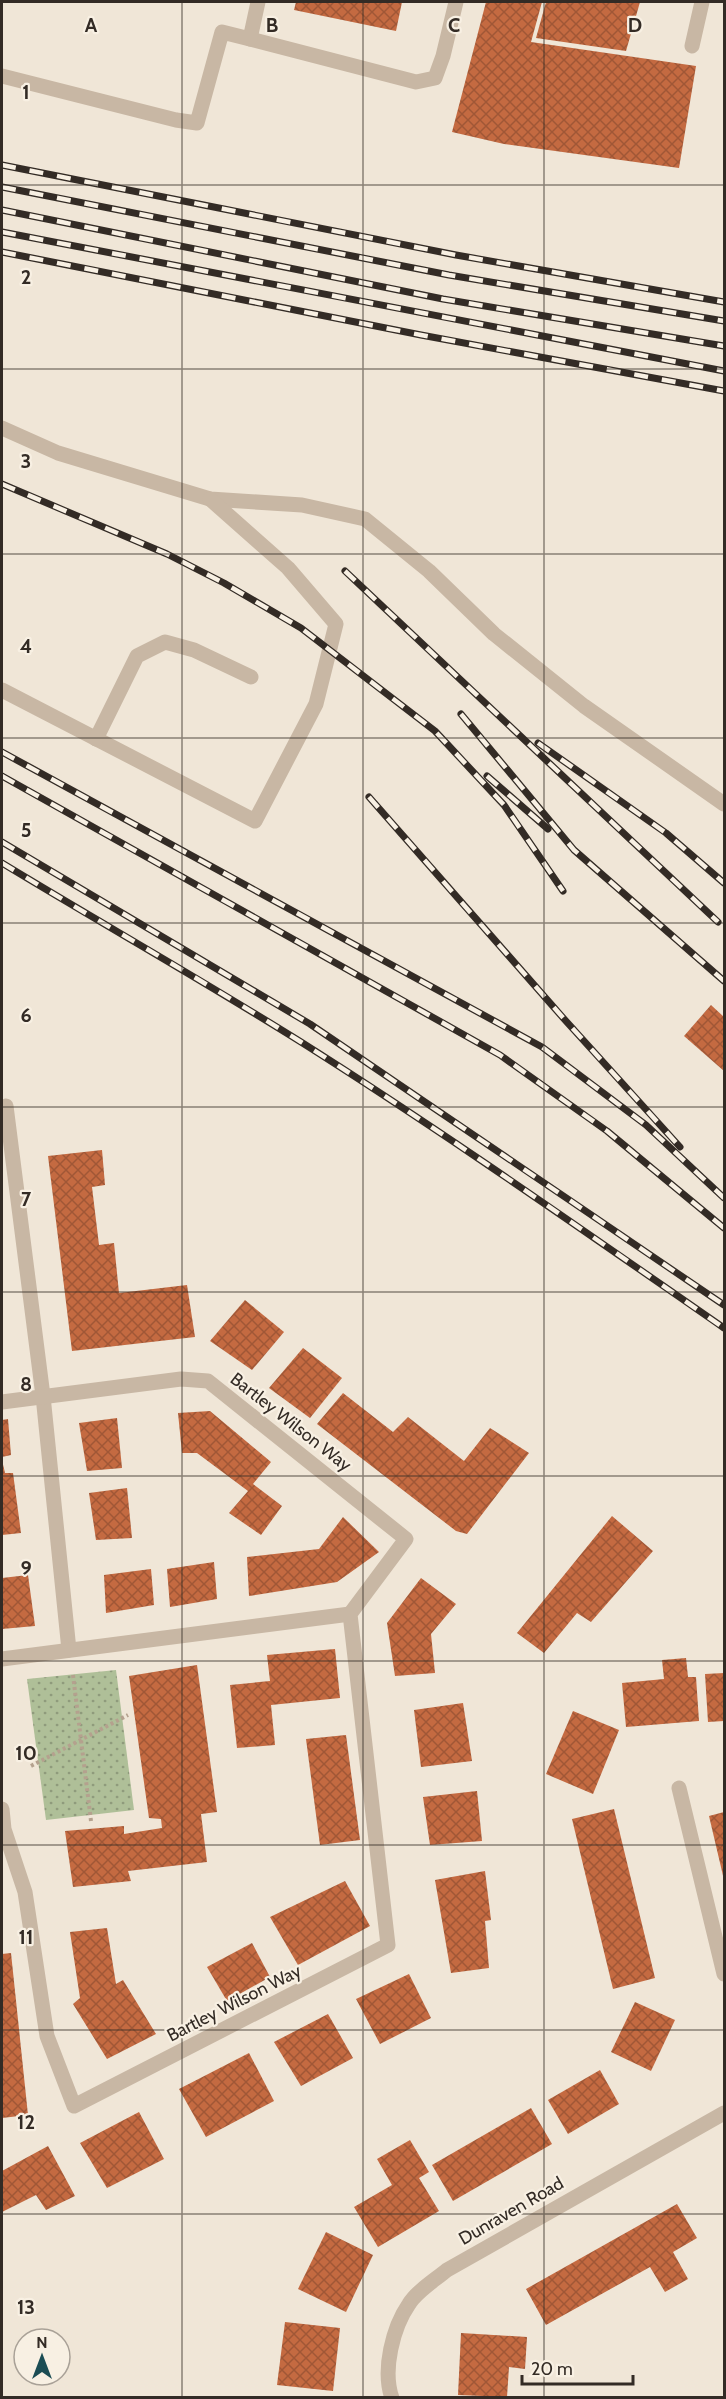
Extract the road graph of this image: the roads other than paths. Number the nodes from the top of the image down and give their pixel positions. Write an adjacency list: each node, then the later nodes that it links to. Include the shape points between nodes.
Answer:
1 (258, 2): 4 (street)
2 (456, 2): 4 (street, via 435,78 416,82)
3 (702, 2): 5 (street)
4 (250, 39): 6 (street, via 222,32 197,123)
5 (692, 46)
6 (2, 76)
7 (2, 428): 8 (street, via 58,453)
8 (210, 499): 11 (street, via 288,568 336,624 316,704 255,821); 12 (street, via 302,505 365,519 429,572 494,634 584,706)
9 (251, 677): 11 (street, via 194,650 165,642 137,656)
10 (2, 690): 11 (street)
11 (96, 739)
12 (724, 804)
13 (6, 1106): 14 (street)
14 (43, 1396): 15 (street, Bartley Wilson Way); 16 (street, Bartley Wilson Way, via 181,1379 208,1381 406,1539); 17 (street)
15 (2, 1402)
16 (350, 1614): 17 (street); 20 (street, Bartley Wilson Way, via 388,1945 74,2106 47,2036 25,1892 4,1829)
17 (69, 1650): 18 (street)
18 (2, 1659)
19 (679, 1788): 21 (street)
20 (2, 1809)
21 (724, 1974)
22 (724, 2113): 23 (street, Dunraven Road, via 447,2270 410,2302 396,2329 390,2361)
23 (392, 2397)

